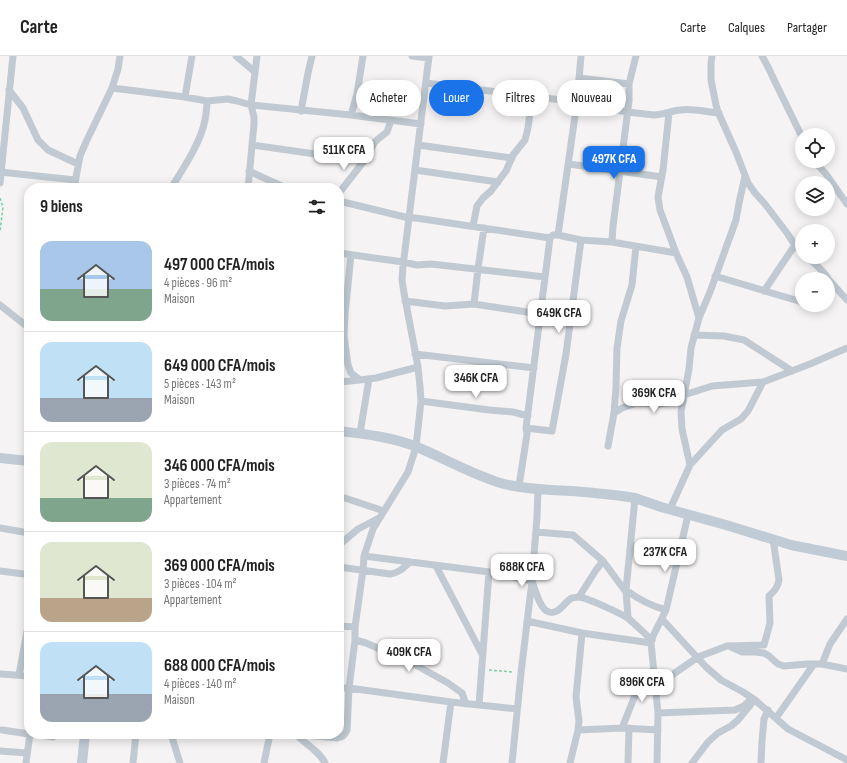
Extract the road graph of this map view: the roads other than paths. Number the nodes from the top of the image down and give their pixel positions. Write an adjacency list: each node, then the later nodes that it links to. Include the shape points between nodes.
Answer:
1 (13, 56): 19 (street)
2 (120, 56): 18 (street)
3 (192, 56): 21 (street)
4 (236, 56): 14 (street)
5 (257, 56): 14 (street)
6 (312, 56): 24 (street)
7 (363, 56): 29 (street)
8 (412, 56): 13 (street)
9 (581, 56): 15 (street)
10 (636, 56): 17 (street)
11 (712, 56): 28 (street, via 712,86)
12 (762, 56): 34 (street)
13 (429, 57): 16 (street)
14 (255, 72): 23 (street)
15 (579, 78): 17 (street)
16 (426, 82): 20 (street); 33 (street)
17 (629, 84): 26 (street)
18 (112, 88): 21 (street); 39 (street)
19 (9, 90): 25 (street); 39 (street, via 23,108 38,140 48,150)
20 (492, 91)
21 (185, 97): 22 (street)
22 (207, 101): 23 (street, via 228,100); 52 (street, via 200,136)
23 (251, 105): 24 (street); 35 (street, via 254,116)
24 (302, 111): 29 (street)
25 (3, 112): 44 (street)
26 (627, 112): 27 (street, via 654,115); 45 (street)
27 (669, 113): 28 (street, via 686,109); 47 (street)
28 (718, 113): 46 (street)
29 (351, 115): 32 (street)
30 (530, 116): 37 (street, via 525,140)
31 (575, 116): 40 (street)
32 (391, 120): 33 (street); 38 (street, via 387,132 374,143)
33 (421, 124): 36 (street)
34 (798, 128)
35 (252, 145): 38 (street); 43 (street)
36 (418, 145): 37 (street); 42 (street)
37 (512, 158): 49 (street)
38 (364, 161): 55 (street)
39 (78, 164): 48 (street)
40 (569, 164): 45 (street); 61 (street)
41 (820, 168): 57 (street)
42 (415, 170): 49 (street); 58 (street)
43 (249, 171): 53 (street); 54 (street)
44 (1, 172): 48 (street); 50 (street)
45 (620, 172): 47 (street); 64 (street)
46 (745, 176): 65 (street); 74 (street, via 736,220)
47 (662, 177): 67 (street, via 658,197 660,210)
48 (75, 180): 51 (street)
49 (498, 182): 59 (street, via 477,206)
50 (0, 183)
51 (75, 183)
52 (174, 183)
53 (248, 183)
54 (275, 183)
55 (344, 186)
56 (344, 202): 58 (street)
57 (847, 204)
58 (409, 217): 59 (street); 70 (street)
59 (472, 226): 60 (street)
60 (484, 228): 62 (street); 72 (street)
61 (558, 235): 62 (street); 63 (street)
62 (550, 238): 75 (street)
63 (581, 240): 64 (street); 100 (street, via 566,354 552,431)
64 (612, 242): 66 (street)
65 (795, 245): 77 (street)
66 (636, 246): 67 (street); 98 (street, via 632,285 621,321 617,348)
67 (676, 253): 84 (street, via 687,277)
68 (344, 254): 69 (street)
69 (352, 255): 70 (street); 93 (street, via 344,336 348,365)
70 (403, 262): 72 (street); 80 (street)
71 (814, 264): 73 (street)
72 (478, 269): 75 (street); 81 (street)
73 (823, 272)
74 (716, 276): 77 (street); 84 (street)
75 (545, 277): 83 (street)
76 (835, 287): 79 (street)
77 (764, 291): 78 (street)
78 (795, 300)
79 (847, 300)
80 (405, 301): 81 (street, via 445,306); 88 (street)
81 (474, 304): 83 (street)
82 (0, 305): 85 (street)
83 (540, 314): 90 (street)
84 (699, 318): 86 (street)
85 (24, 324)
86 (694, 335): 91 (street, via 744,340); 96 (street)
87 (847, 348): 91 (street)
88 (415, 354): 89 (street); 90 (street)
89 (418, 367): 92 (street); 97 (street)
90 (534, 368): 99 (street)
91 (792, 371): 95 (street)
92 (369, 379): 93 (street); 102 (street)
93 (360, 380): 94 (street)
94 (344, 382)
95 (763, 382): 96 (street, via 712,386); 107 (street, via 748,411 722,430)
96 (684, 395): 98 (street, via 673,402 636,403); 107 (street, via 682,429)
97 (421, 400): 99 (street); 104 (street)
98 (614, 413): 103 (street)
99 (528, 416): 100 (street)
100 (526, 428): 108 (street)
101 (344, 431): 102 (main road)
102 (360, 433): 104 (main road)
103 (608, 446)
104 (416, 447): 108 (main road, via 473,473); 113 (street, via 408,472)
105 (0, 458): 106 (main road)
106 (24, 460)
107 (690, 465): 112 (street)
108 (519, 486): 109 (main road)
109 (538, 489): 111 (main road); 118 (street)
110 (344, 498): 113 (street)
111 (635, 498): 112 (main road); 132 (street)
112 (670, 509): 114 (main road)
113 (384, 511): 115 (street)
114 (688, 515): 119 (main road); 134 (street)
115 (380, 518): 120 (street, via 358,529); 121 (street, via 373,529)
116 (0, 528): 117 (street)
117 (24, 532)
118 (536, 532): 123 (street, via 573,535); 131 (street)
119 (773, 539): 122 (main road); 144 (street, via 779,580 778,586 770,596 770,623 764,645)
120 (344, 542)
121 (364, 556): 124 (street); 127 (street)
122 (847, 556)
123 (603, 561): 132 (street); 133 (street)
124 (410, 562): 125 (street); 127 (street, via 399,571 390,574)
125 (436, 566): 129 (street); 146 (street)
126 (344, 568): 127 (street)
127 (363, 570): 140 (street)
128 (0, 571): 130 (street)
129 (489, 572): 131 (street); 146 (street)
130 (24, 574)
131 (532, 581): 133 (street, via 541,604 550,613 556,612 571,599); 138 (street)
132 (626, 591): 134 (street, via 646,603); 135 (street)
133 (579, 597): 135 (street)
134 (666, 610): 136 (street)
135 (628, 618): 143 (street)
136 (662, 619): 143 (street); 147 (street)
137 (847, 619): 148 (street)
138 (528, 621): 141 (street); 161 (street)
139 (344, 626): 140 (street)
140 (355, 627): 142 (street)
141 (582, 633): 143 (street); 167 (street, via 576,697)
142 (355, 640): 156 (street); 159 (street, via 414,664 448,683 462,693)
143 (652, 642): 151 (street)
144 (727, 646): 147 (street); 148 (street, via 742,652 764,653 784,666)
145 (24, 648): 152 (street)
146 (482, 655): 160 (street)
147 (698, 657): 154 (street); 157 (street, via 721,680)
148 (818, 664): 149 (street); 164 (street)
149 (847, 669)
150 (0, 674): 152 (street)
151 (654, 674): 154 (street); 165 (street, via 636,693)
152 (19, 675): 153 (street)
153 (24, 676)
154 (656, 686): 163 (street)
155 (344, 688): 156 (street)
156 (349, 688): 158 (street); 170 (street, via 347,730)
157 (753, 699): 162 (street); 163 (street, via 735,710); 191 (street, via 738,720 708,742)
158 (451, 702): 159 (street); 186 (street)
159 (466, 704): 160 (street)
160 (479, 705): 161 (street)
161 (518, 709): 187 (street)
162 (768, 710): 164 (street); 192 (street, via 764,719)
163 (658, 713): 168 (street)
164 (776, 718): 179 (street, via 788,729)
165 (626, 728): 167 (street); 168 (street); 189 (street)
166 (2, 730): 169 (street)
167 (578, 730): 188 (street)
168 (658, 730): 190 (street)
169 (24, 733)
170 (344, 736)
171 (28, 739): 178 (street)
172 (85, 739): 181 (main road)
173 (135, 739): 182 (street)
174 (173, 739): 183 (street)
175 (269, 739): 184 (street)
176 (301, 739): 185 (street)
177 (0, 751): 178 (street)
178 (27, 753): 180 (street)
179 (847, 760)
180 (26, 763)
181 (82, 763)
182 (133, 763)
183 (180, 763)
184 (264, 763)
185 (325, 763)
186 (443, 763)
187 (512, 763)
188 (570, 763)
189 (628, 763)
190 (657, 763)
191 (692, 763)
192 (761, 763)

